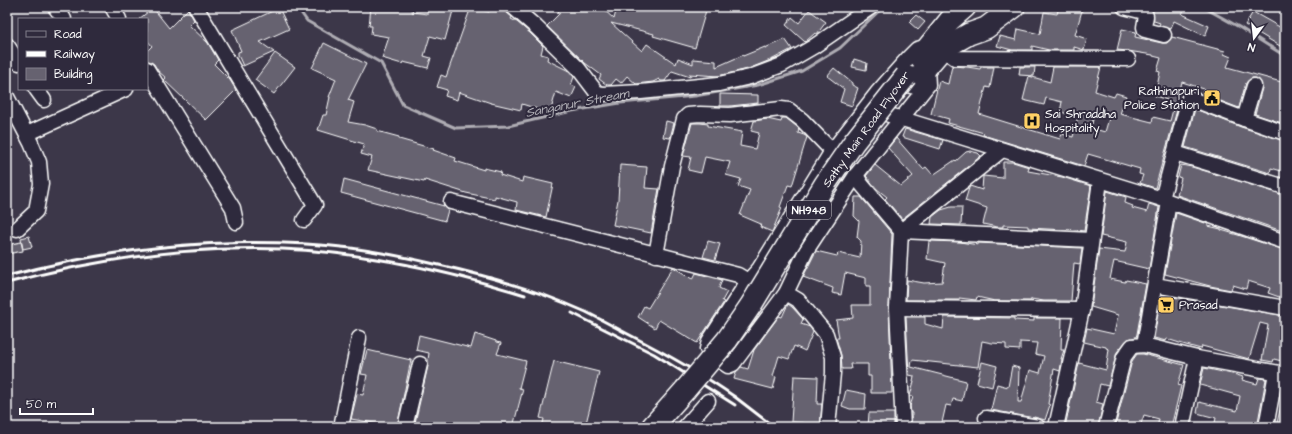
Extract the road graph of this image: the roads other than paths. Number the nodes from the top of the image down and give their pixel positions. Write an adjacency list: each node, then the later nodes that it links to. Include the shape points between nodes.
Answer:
1 (55, 7): 9 (street)
2 (112, 7): 10 (street)
3 (196, 7): 35 (street, via 315,205)
4 (513, 7): 5 (street, via 578,68 597,92 603,94 719,84 750,77 782,65)
5 (871, 7)
6 (1124, 7): 12 (street, via 1144,12 1145,30)
7 (963, 9): 11 (highway, via 962,17 965,24); 14 (highway, NH948, via 950,20)
8 (1002, 11): 11 (highway, NH948, via 986,28)
9 (63, 18)
10 (118, 18)
11 (976, 32): 14 (highway, NH948)
12 (1164, 35)
13 (7, 45): 16 (street)
14 (936, 48): 15 (street, via 955,58); 18 (highway, Sathy Main Road Flyover / NH948); 22 (street, via 917,49)
15 (1128, 59)
16 (18, 62)
17 (149, 75): 36 (street, via 234,208)
18 (915, 76): 24 (street, via 928,85); 57 (highway, Sathy Main Road Flyover / NH948, bridge, via 886,99 825,184 727,340); 58 (highway, Sathy Main Road Flyover / NH948, via 843,178 755,322 720,370)
19 (1254, 86): 23 (street)
20 (124, 90): 26 (street)
21 (7, 97): 26 (street)
22 (866, 108): 24 (street); 28 (street)
23 (1244, 119): 25 (street); 29 (street, via 1189,98)
24 (900, 120): 27 (street); 30 (street)
25 (1285, 133)
26 (27, 134): 37 (street, via 39,162 41,184 36,211)
27 (1002, 150): 31 (street); 38 (street)
28 (832, 151): 41 (street, via 789,110 730,115 688,115 684,119 672,166); 42 (street, via 759,269)
29 (1175, 153): 32 (street); 33 (street)
30 (856, 175): 38 (street); 44 (street, via 806,251)
31 (1100, 181): 33 (street); 39 (street)
32 (1285, 187)
33 (1165, 201): 40 (street); 43 (street)
34 (451, 202): 41 (street)
35 (304, 220)
36 (236, 222)
37 (17, 229)
38 (902, 231): 39 (street); 45 (street)
39 (1090, 240): 47 (street)
40 (1285, 242)
41 (656, 255): 42 (street, via 738,275)
42 (748, 281): 44 (street, via 709,341 707,349 728,366 733,364)
43 (1155, 285): 46 (street); 49 (street)
44 (786, 293): 60 (street, via 798,300 826,334 833,357)
45 (897, 308): 47 (street); 61 (street)
46 (1285, 308)
47 (1082, 310): 63 (street)
48 (359, 338): 55 (street)
49 (1144, 345): 50 (street); 64 (street, via 1132,346 1124,357)
50 (1197, 358): 52 (street); 65 (street)
51 (420, 364): 56 (street)
52 (1281, 374): 66 (street)
53 (708, 401): 59 (street)
54 (986, 418): 62 (street)
55 (342, 427)
56 (405, 427)
57 (652, 427)
58 (671, 427)
59 (685, 427)
60 (828, 427)
61 (903, 427)
62 (1038, 427)
63 (1056, 427)
64 (1106, 427)
65 (1182, 427)
66 (1266, 427)

